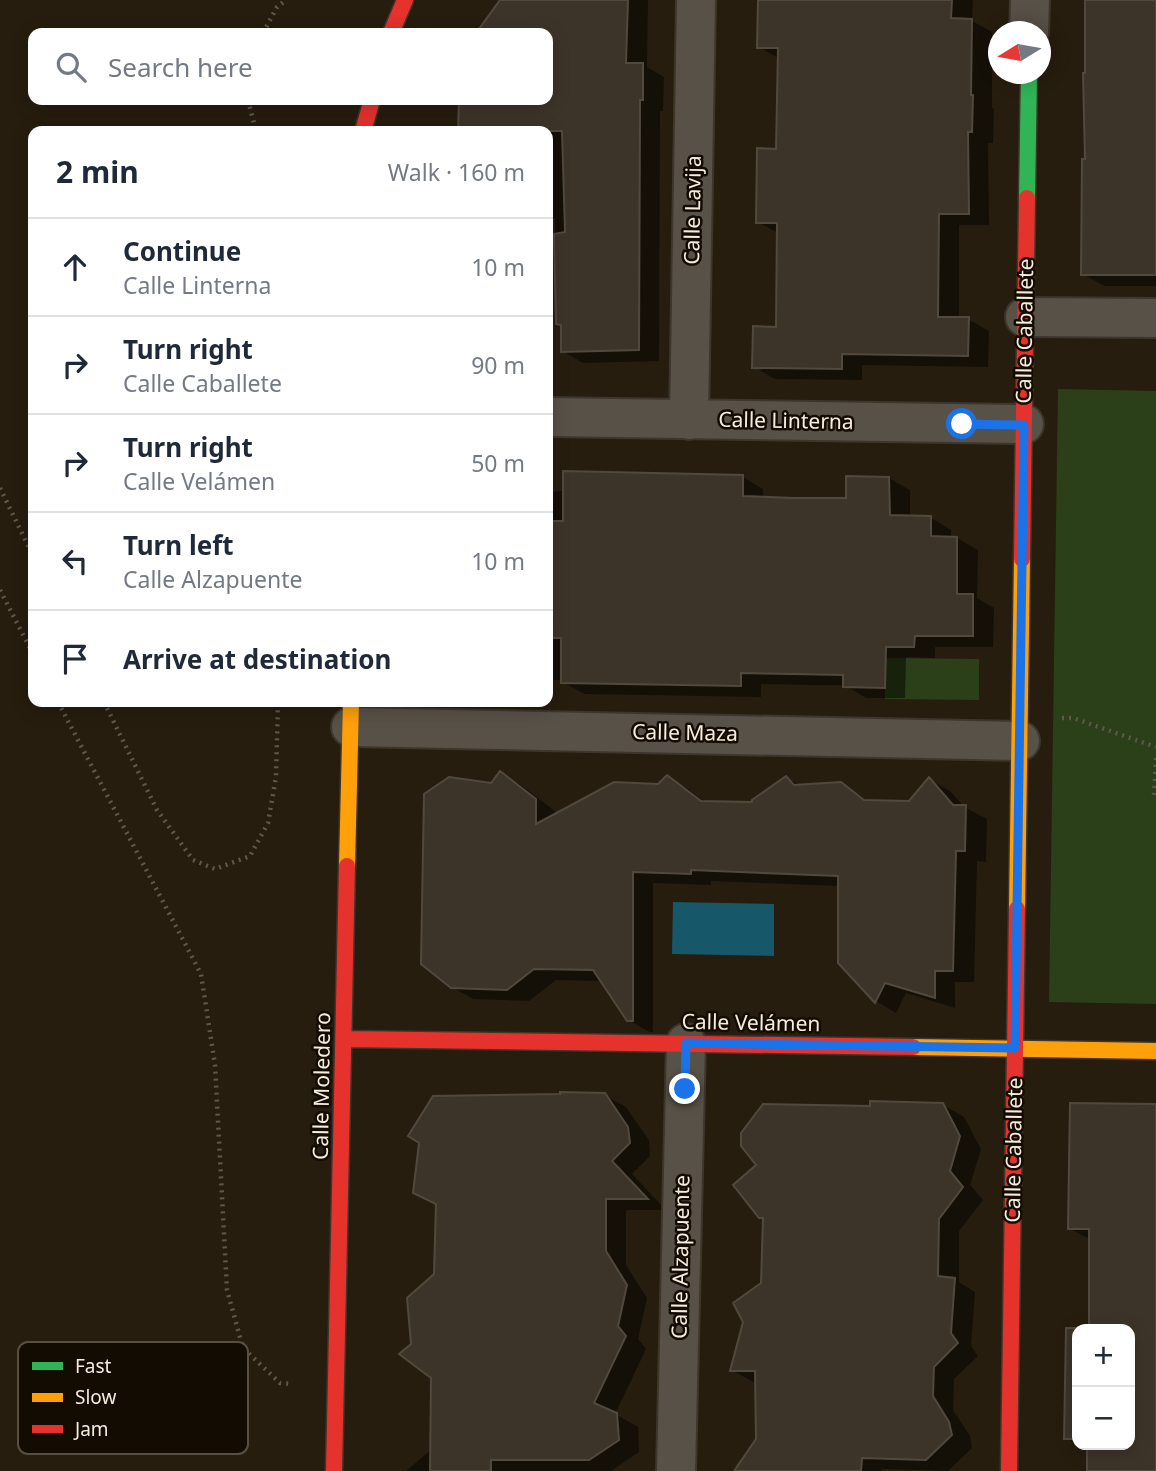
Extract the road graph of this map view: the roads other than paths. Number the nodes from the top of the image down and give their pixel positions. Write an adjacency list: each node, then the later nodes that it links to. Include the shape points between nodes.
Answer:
1 (405, 0): 5 (street)
2 (696, 0): 12 (street, Calle Lavija)
3 (1030, 0): 4 (street)
4 (1029, 21)
5 (393, 28)
6 (1029, 84): 9 (street, Calle Caballete)
7 (371, 105): 8 (street)
8 (364, 126)
9 (1026, 317): 10 (street); 13 (street, Calle Caballete)
10 (1156, 318)
11 (553, 417): 12 (street, Calle Linterna)
12 (689, 420): 13 (street, Calle Linterna)
13 (1024, 425): 15 (street, Calle Caballete)
14 (351, 714): 15 (street, Calle Maza); 16 (street, Calle Moledero)
15 (1020, 741): 18 (street, Calle Caballete)
16 (345, 1039): 17 (street, Calle Velámen); 20 (street, Calle Moledero)
17 (686, 1043): 18 (street, Calle Velámen); 21 (street, Calle Alzapuente)
18 (1015, 1048): 19 (street, Calle Velámen); 22 (street, Calle Caballete)
19 (1156, 1051)
20 (334, 1471)
21 (676, 1471)
22 (1009, 1471)

